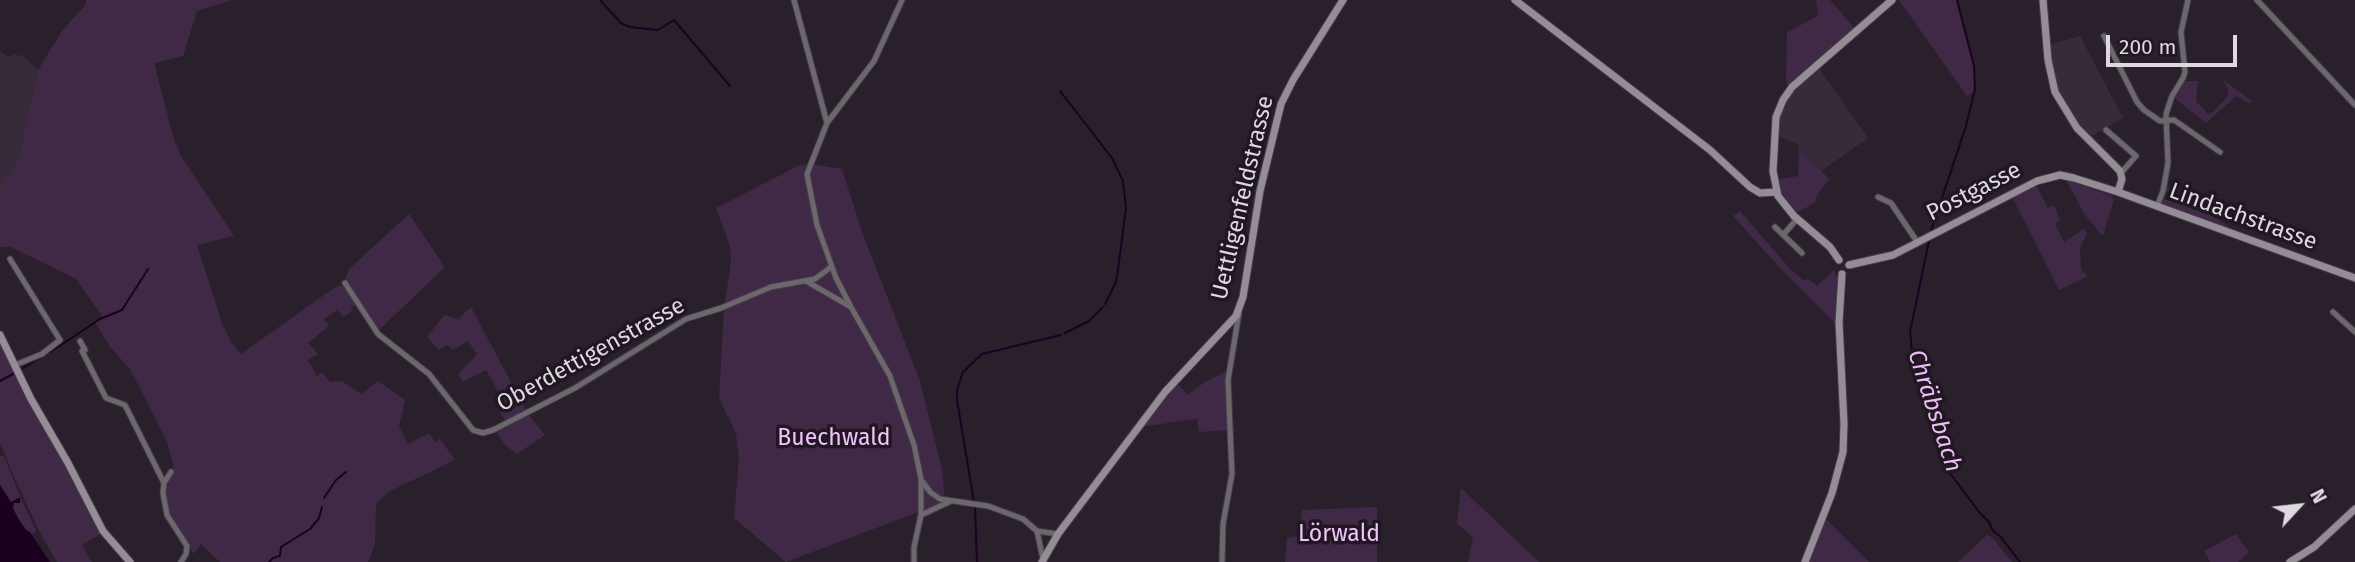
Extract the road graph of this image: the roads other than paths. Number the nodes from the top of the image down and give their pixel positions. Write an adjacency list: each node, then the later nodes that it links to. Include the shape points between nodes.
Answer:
1 (794, 0): 12 (street)
2 (902, 0): 12 (street, via 874,61)
3 (1343, 0): 34 (main road, Uettligenfeldstrasse, via 1281,104)
4 (1515, 0): 16 (main road, via 1710,150 1754,190)
5 (1892, 0): 16 (main road, via 1797,82 1783,100 1774,138)
6 (2043, 0): 15 (main road, via 2048,60 2058,97 2077,128)
7 (2188, 0): 11 (street, via 2181,32 2184,75)
8 (2257, 0): 10 (street)
9 (2104, 36): 11 (street, via 2140,106 2153,118)
10 (2355, 105)
11 (2165, 121): 14 (street, via 2174,120); 19 (street, via 2168,163)
12 (827, 123): 28 (street, via 806,178)
13 (2106, 130): 15 (street, via 2136,156)
14 (2220, 152)
15 (2121, 173): 17 (main road)
16 (1776, 192): 20 (main road)
17 (2118, 192): 19 (main road, Lindachstrasse); 23 (main road, Postgasse, via 2068,176 2052,176)
18 (1878, 197): 23 (street, via 1891,203)
19 (2157, 206): 30 (main road, Lindachstrasse)
20 (1797, 219): 22 (street); 26 (main road)
21 (1775, 227): 22 (street)
22 (1783, 235): 24 (street)
23 (1918, 243): 27 (main road, Postgasse, via 1881,259)
24 (1802, 253)
25 (10, 259): 41 (street, via 60,340)
26 (1839, 260): 27 (main road); 29 (main road, via 1836,269)
27 (1849, 265): 29 (main road)
28 (831, 267): 31 (street, Oberdettigenstrasse); 33 (street)
29 (1842, 274): 55 (main road, via 1843,452)
30 (2355, 278)
31 (806, 281): 32 (street, Oberdettigenstrasse, via 771,287 686,319 575,388 483,433 473,430 429,374 378,334); 33 (street)
32 (345, 283)
33 (851, 307): 43 (street, via 890,376)
34 (1239, 310): 36 (main road, Uettligenfeldstrasse); 38 (street)
35 (2333, 312): 37 (street)
36 (1227, 327): 38 (street); 49 (main road, Uettligenfeldstrasse, via 1165,392)
37 (2355, 332)
38 (1236, 333): 54 (street, via 1228,380 1232,474)
39 (0, 335): 41 (main road)
40 (80, 341): 44 (street, via 106,398 125,405)
41 (15, 365): 50 (main road, via 103,531)
42 (172, 472): 44 (street)
43 (921, 479): 45 (street, via 934,495); 47 (street)
44 (164, 483): 52 (street, via 167,514 187,546)
45 (949, 502): 47 (street); 48 (street, via 1017,515)
46 (2355, 509): 56 (main road, via 2314,547)
47 (921, 515): 53 (street)
48 (1037, 531): 49 (street); 51 (street)
49 (1058, 534): 51 (main road, Uettligenfeldstrasse)
50 (128, 561)
51 (1043, 561)
52 (181, 562)
53 (914, 562)
54 (1222, 562)
55 (1805, 562)
56 (2290, 562)

